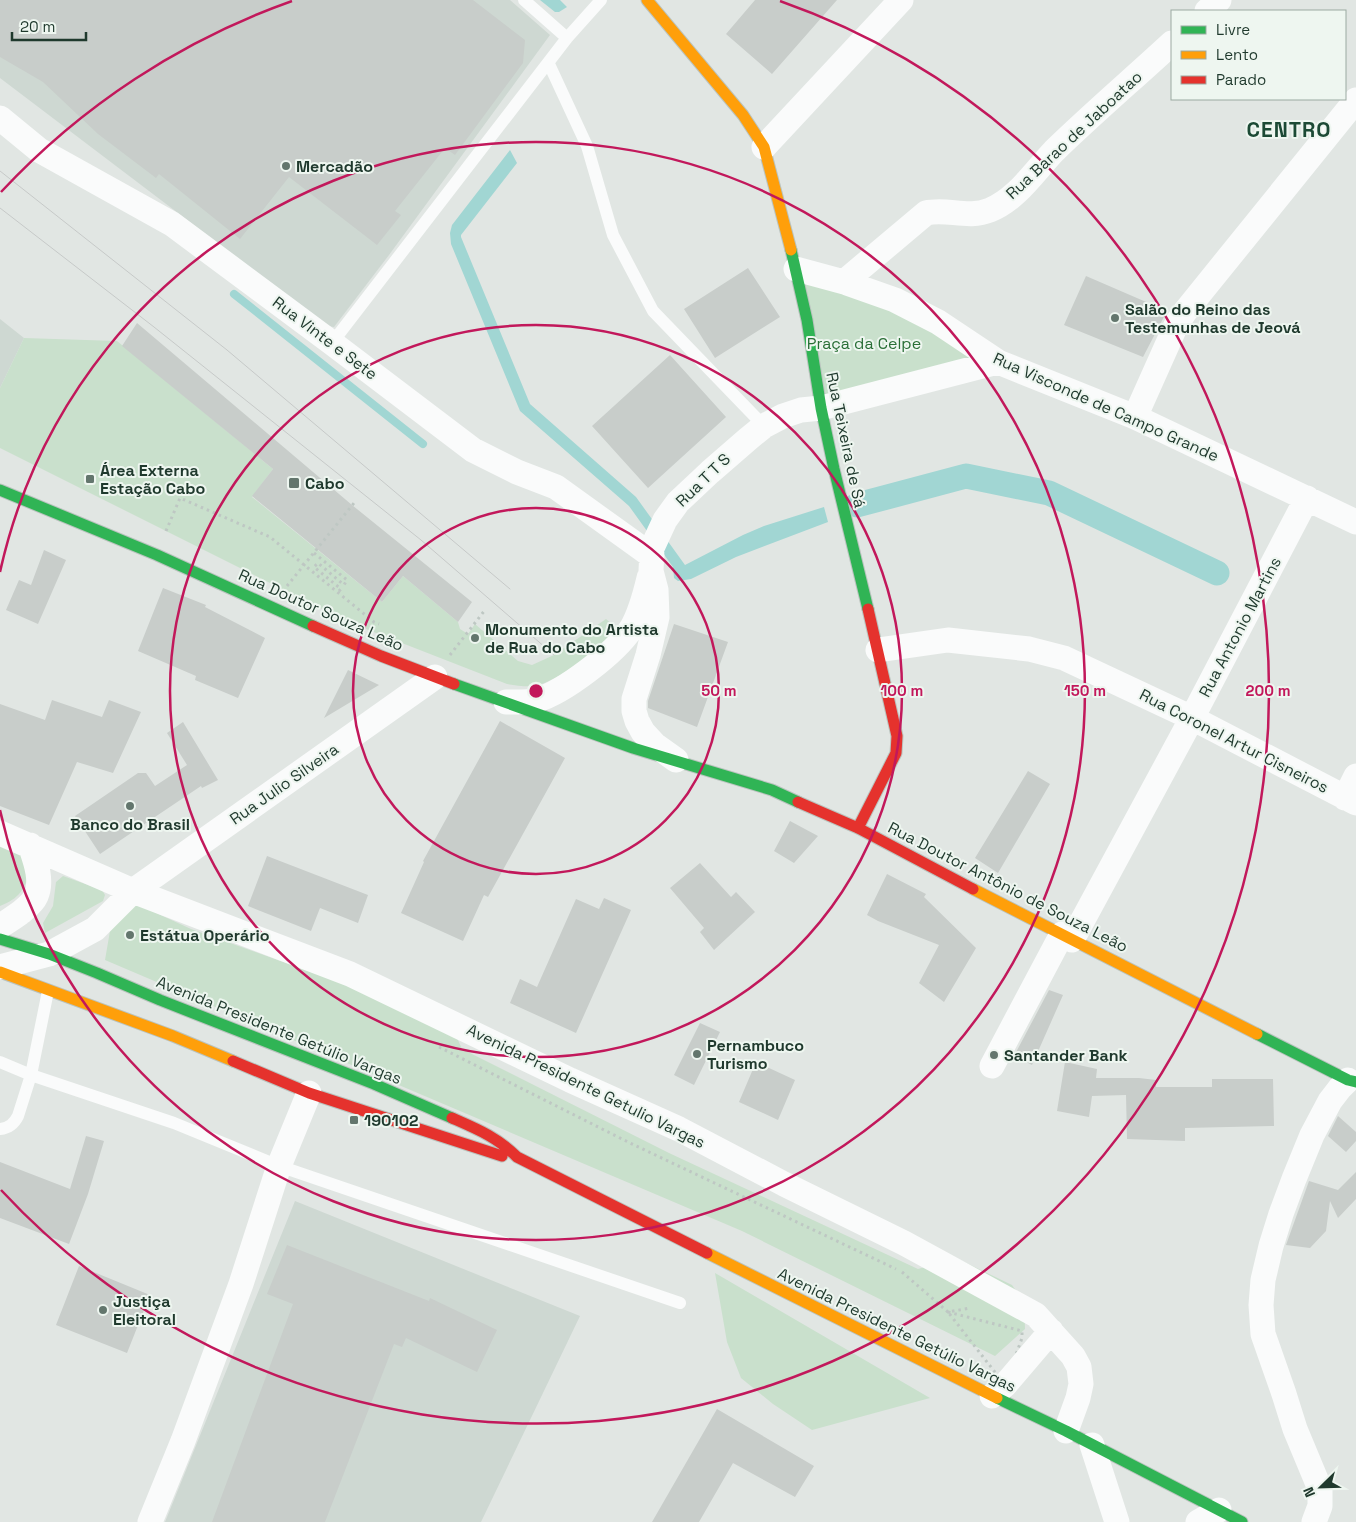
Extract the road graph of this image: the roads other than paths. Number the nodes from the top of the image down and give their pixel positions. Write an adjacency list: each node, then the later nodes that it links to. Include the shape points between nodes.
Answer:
1 (524, 0): 7 (lane)
2 (601, 0): 7 (lane)
3 (647, 0): 12 (street, Rua Teixeira de Sá, via 743,115)
4 (901, 0): 12 (street)
5 (1219, 0): 6 (street)
6 (1208, 10)
7 (568, 38): 9 (lane)
8 (1171, 44): 14 (street, Rua Barao de Jaboatao, via 1054,151 1015,194 979,214 926,213)
9 (549, 64): 15 (lane); 19 (lane, via 587,146 613,235 653,311)
10 (1356, 100): 18 (street, via 1177,323)
11 (0, 118): 15 (street, Rua Vinte e Sete, via 38,150 172,224)
12 (764, 147): 13 (street, Rua Teixeira de Sá)
13 (796, 269): 14 (street, Rua Visconde de Campo Grande); 17 (street, Rua Teixeira de Sá)
14 (844, 282): 16 (street, Rua Visconde de Campo Grande, via 895,300 938,322)
15 (332, 343): 23 (street, Rua Vinte e Sete, via 473,450 556,487)
16 (998, 362): 17 (street, Rua T T S); 18 (street, Rua Visconde de Campo Grande)
17 (821, 408): 19 (street, Rua T T S, via 801,410); 24 (street, Rua Teixeira de Sá)
18 (1135, 417): 21 (street, Rua Visconde de Campo Grande)
19 (764, 426): 23 (street, Rua T T S, via 678,502 652,548)
20 (0, 490): 25 (street, Rua Doutor Souza Leão, via 157,555 381,656)
21 (1307, 498): 22 (street, Rua Visconde de Campo Grande); 27 (street, Rua Antonio Martins)
22 (1356, 522)
23 (651, 563): 26 (street, via 642,602 631,628 614,649 576,680 550,694 536,700); 29 (street, Rua T T S, via 657,617 634,699 634,711 643,732)
24 (878, 650): 27 (street, Rua Coronel Artur Cisneiros, via 948,640 1029,649 1064,658); 31 (street, Rua Teixeira de Sá, via 897,736 896,753)
25 (441, 668): 26 (street, Rua Doutor Souza Leão); 34 (street, Rua Julio Silveira)
26 (505, 702): 28 (street, Rua Doutor Souza Leão)
27 (1192, 718): 30 (street, Rua Coronel Artur Cisneiros); 36 (street, Rua Antonio Martins)
28 (633, 748): 29 (street, Rua Doutor Antônio de Souza Leão)
29 (678, 761): 31 (street, Rua Doutor Antônio de Souza Leão, via 772,790)
30 (1352, 792)
31 (858, 828): 36 (street, Rua Doutor Antônio de Souza Leão)
32 (0, 833): 33 (street, Avenida Presidente Getulio Vargas)
33 (30, 845): 34 (street, Avenida Presidente Getulio Vargas); 35 (street, via 36,865 36,896 9,922)
34 (133, 891): 38 (street, Rua Julio Silveira, via 95,929); 51 (street, Avenida Presidente Getulio Vargas, via 350,974 679,1129 1036,1315)
35 (0, 926)
36 (1067, 937): 43 (street, Rua Antonio Martins); 45 (street, Rua Doutor Antônio de Souza Leão)
37 (0, 939): 38 (street, Avenida Presidente Getúlio Vargas)
38 (50, 954): 39 (street, Rua Julio Silveira); 49 (street, Avenida Presidente Getúlio Vargas, via 468,1124 490,1134)
39 (0, 967)
40 (0, 972): 41 (street, Avenida Presidente Getúlio Vargas)
41 (48, 991): 44 (lane); 46 (street, Avenida Presidente Getúlio Vargas, via 173,1036)
42 (0, 1062): 44 (lane)
43 (992, 1066)
44 (31, 1075): 47 (lane, via 18,1116 8,1127); 48 (lane, via 174,1122)
45 (1352, 1081): 60 (street, via 1340,1088 1312,1135 1270,1246 1263,1280 1263,1334 1295,1429 1320,1489 1320,1506)
46 (309, 1093): 48 (street); 49 (street, Avenida Presidente Getúlio Vargas)
47 (0, 1129)
48 (279, 1166): 50 (lane); 56 (street, via 183,1442)
49 (536, 1168): 52 (street, Avenida Presidente Getúlio Vargas)
50 (680, 1303)
51 (1051, 1331): 52 (street); 53 (street, Avenida Presidente Getulio Vargas, via 1079,1367 1081,1384)
52 (998, 1390): 53 (street, Avenida Presidente Getúlio Vargas)
53 (1066, 1431): 54 (street, Avenida Presidente Getúlio Vargas)
54 (1092, 1445): 55 (street, Avenida Presidente Getúlio Vargas); 57 (street)
55 (1220, 1510): 58 (street); 59 (street, Avenida Presidente Getúlio Vargas)
56 (150, 1522)
57 (1117, 1522)
58 (1198, 1522)
59 (1242, 1522)
60 (1314, 1522)

